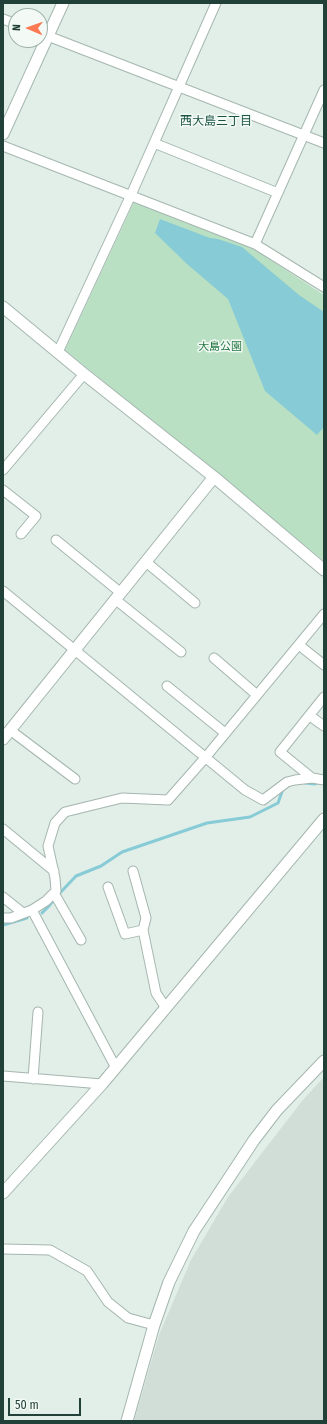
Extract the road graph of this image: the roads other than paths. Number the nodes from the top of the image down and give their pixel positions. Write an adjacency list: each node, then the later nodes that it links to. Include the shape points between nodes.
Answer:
1 (63, 3): 3 (street)
2 (216, 3): 6 (street)
3 (48, 27)
4 (48, 36): 6 (street)
5 (38, 48): 8 (street)
6 (178, 87): 9 (street); 10 (street)
7 (324, 90): 9 (street)
8 (3, 134)
9 (304, 135): 11 (street); 13 (street)
10 (154, 143): 13 (street); 14 (street)
11 (324, 143)
12 (3, 146): 14 (street)
13 (278, 193): 15 (street)
14 (131, 195): 15 (street); 18 (street)
15 (255, 244): 16 (street)
16 (324, 287)
17 (3, 307): 18 (street)
18 (58, 352): 19 (street)
19 (84, 374): 20 (street); 21 (street)
20 (3, 470)
21 (214, 478): 25 (street); 26 (street)
22 (3, 490): 23 (street, via 36,516)
23 (21, 534)
24 (56, 540): 28 (street)
25 (146, 562): 28 (street); 29 (street)
26 (324, 570)
27 (3, 591): 32 (street)
28 (118, 596): 32 (street); 33 (street)
29 (195, 603)
30 (324, 614): 31 (street)
31 (299, 645): 35 (street); 37 (street)
32 (75, 650): 41 (street); 44 (street)
33 (181, 652)
34 (214, 658): 37 (street)
35 (324, 665)
36 (167, 686): 42 (street)
37 (257, 695): 42 (street)
38 (324, 696): 39 (street)
39 (310, 716): 40 (street); 45 (street, via 280,752)
40 (324, 726)
41 (10, 730): 43 (street); 46 (street)
42 (225, 733): 44 (street)
43 (3, 739)
44 (205, 758): 45 (street, via 245,790 263,800 287,782); 50 (street, via 168,800 122,798 65,812 55,823 48,846)
45 (312, 778): 47 (street)
46 (75, 779)
47 (324, 780)
48 (324, 818): 59 (street)
49 (3, 829): 50 (street)
50 (54, 871): 53 (street)
51 (133, 871): 57 (street, via 146,918)
52 (108, 887): 57 (street, via 125,934)
53 (54, 893): 55 (street); 58 (street)
54 (3, 897): 55 (street)
55 (28, 912): 56 (street); 62 (street)
56 (3, 918)
57 (142, 930): 59 (street, via 156,994)
58 (81, 940)
59 (166, 1008): 62 (street)
60 (38, 1012): 64 (street)
61 (324, 1061): 68 (street, via 277,1110 194,1231)
62 (116, 1068): 65 (street)
63 (3, 1076): 64 (street)
64 (33, 1079): 65 (street)
65 (102, 1084): 66 (street)
66 (3, 1193)
67 (3, 1249): 68 (street, via 50,1250 87,1271 108,1302 128,1318)
68 (154, 1324): 69 (street)
69 (127, 1421)

